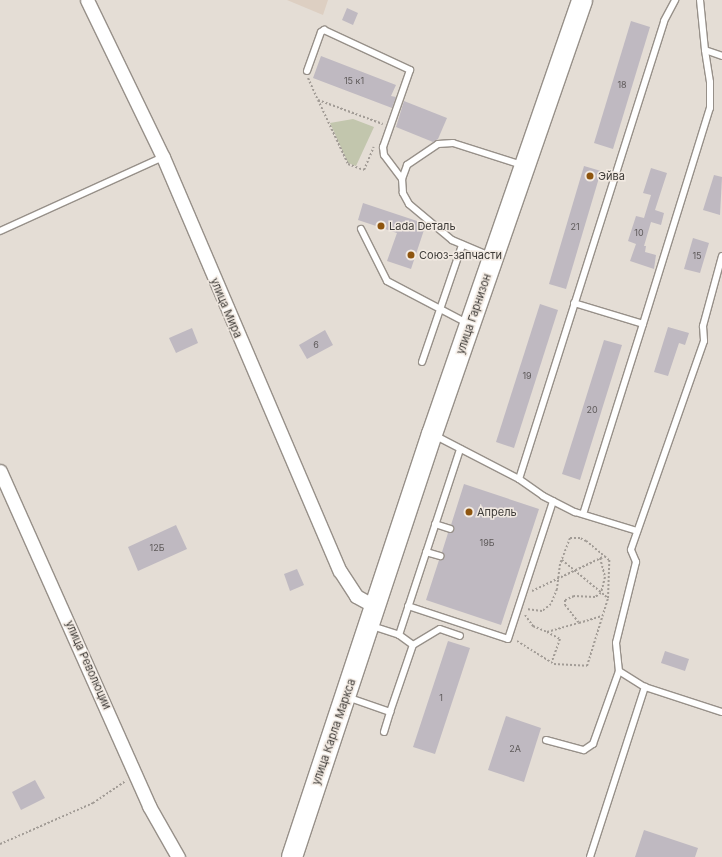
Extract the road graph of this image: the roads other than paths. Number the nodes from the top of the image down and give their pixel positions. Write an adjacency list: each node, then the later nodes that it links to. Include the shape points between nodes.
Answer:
1 (87, 0): 8 (street, улица Мира)
2 (582, 0): 9 (main road, улица Гарнизон)
3 (675, 0): 16 (lane, via 664,21)
4 (700, 0): 5 (lane)
5 (705, 50): 6 (lane); 18 (lane, via 710,82 710,108)
6 (722, 56)
7 (307, 71): 10 (lane, via 322,30 410,70 383,146 384,155)
8 (163, 157): 12 (lane); 33 (street, улица Мира, via 340,572 356,596)
9 (524, 166): 10 (lane, via 454,143 438,144 407,165); 15 (main road, улица Гарнизон)
10 (402, 179): 13 (lane, via 403,193 409,204 435,228)
11 (362, 229): 17 (lane, via 383,277)
12 (0, 231)
13 (462, 244): 15 (lane); 17 (lane)
14 (722, 256): 29 (lane, via 703,326 704,341)
15 (494, 258): 19 (main road, улица Гарнизон)
16 (574, 303): 18 (lane); 24 (lane)
17 (440, 308): 19 (lane); 20 (lane)
18 (643, 324): 26 (lane)
19 (470, 325): 21 (main road, улица Гарнизон)
20 (422, 362)
21 (432, 434): 22 (lane); 33 (main road, улица Гарнизон)
22 (460, 449): 24 (lane); 27 (lane)
23 (0, 471): 45 (street, улица Революции, via 136,775)
24 (519, 479): 25 (lane)
25 (553, 501): 26 (lane); 32 (lane, via 508,638)
26 (583, 514): 29 (lane)
27 (435, 524): 28 (lane); 30 (lane)
28 (450, 529)
29 (637, 531): 38 (lane, via 631,550 636,562 616,643)
30 (426, 552): 31 (lane); 32 (lane)
31 (440, 556)
32 (408, 606): 35 (lane)
33 (376, 607): 34 (main road, улица Карла Маркса)
34 (370, 626): 35 (lane); 40 (main road, улица Карла Маркса)
35 (399, 635): 37 (lane)
36 (460, 636): 37 (lane, via 440,629)
37 (413, 645): 41 (lane)
38 (619, 671): 39 (lane); 44 (lane, via 593,744 584,750)
39 (645, 687): 42 (lane); 47 (lane)
40 (346, 697): 41 (lane); 46 (main road, улица Карла Маркса)
41 (390, 712): 43 (lane)
42 (722, 712)
43 (384, 732)
44 (546, 740)
45 (178, 857)
46 (292, 857)
47 (590, 857)

